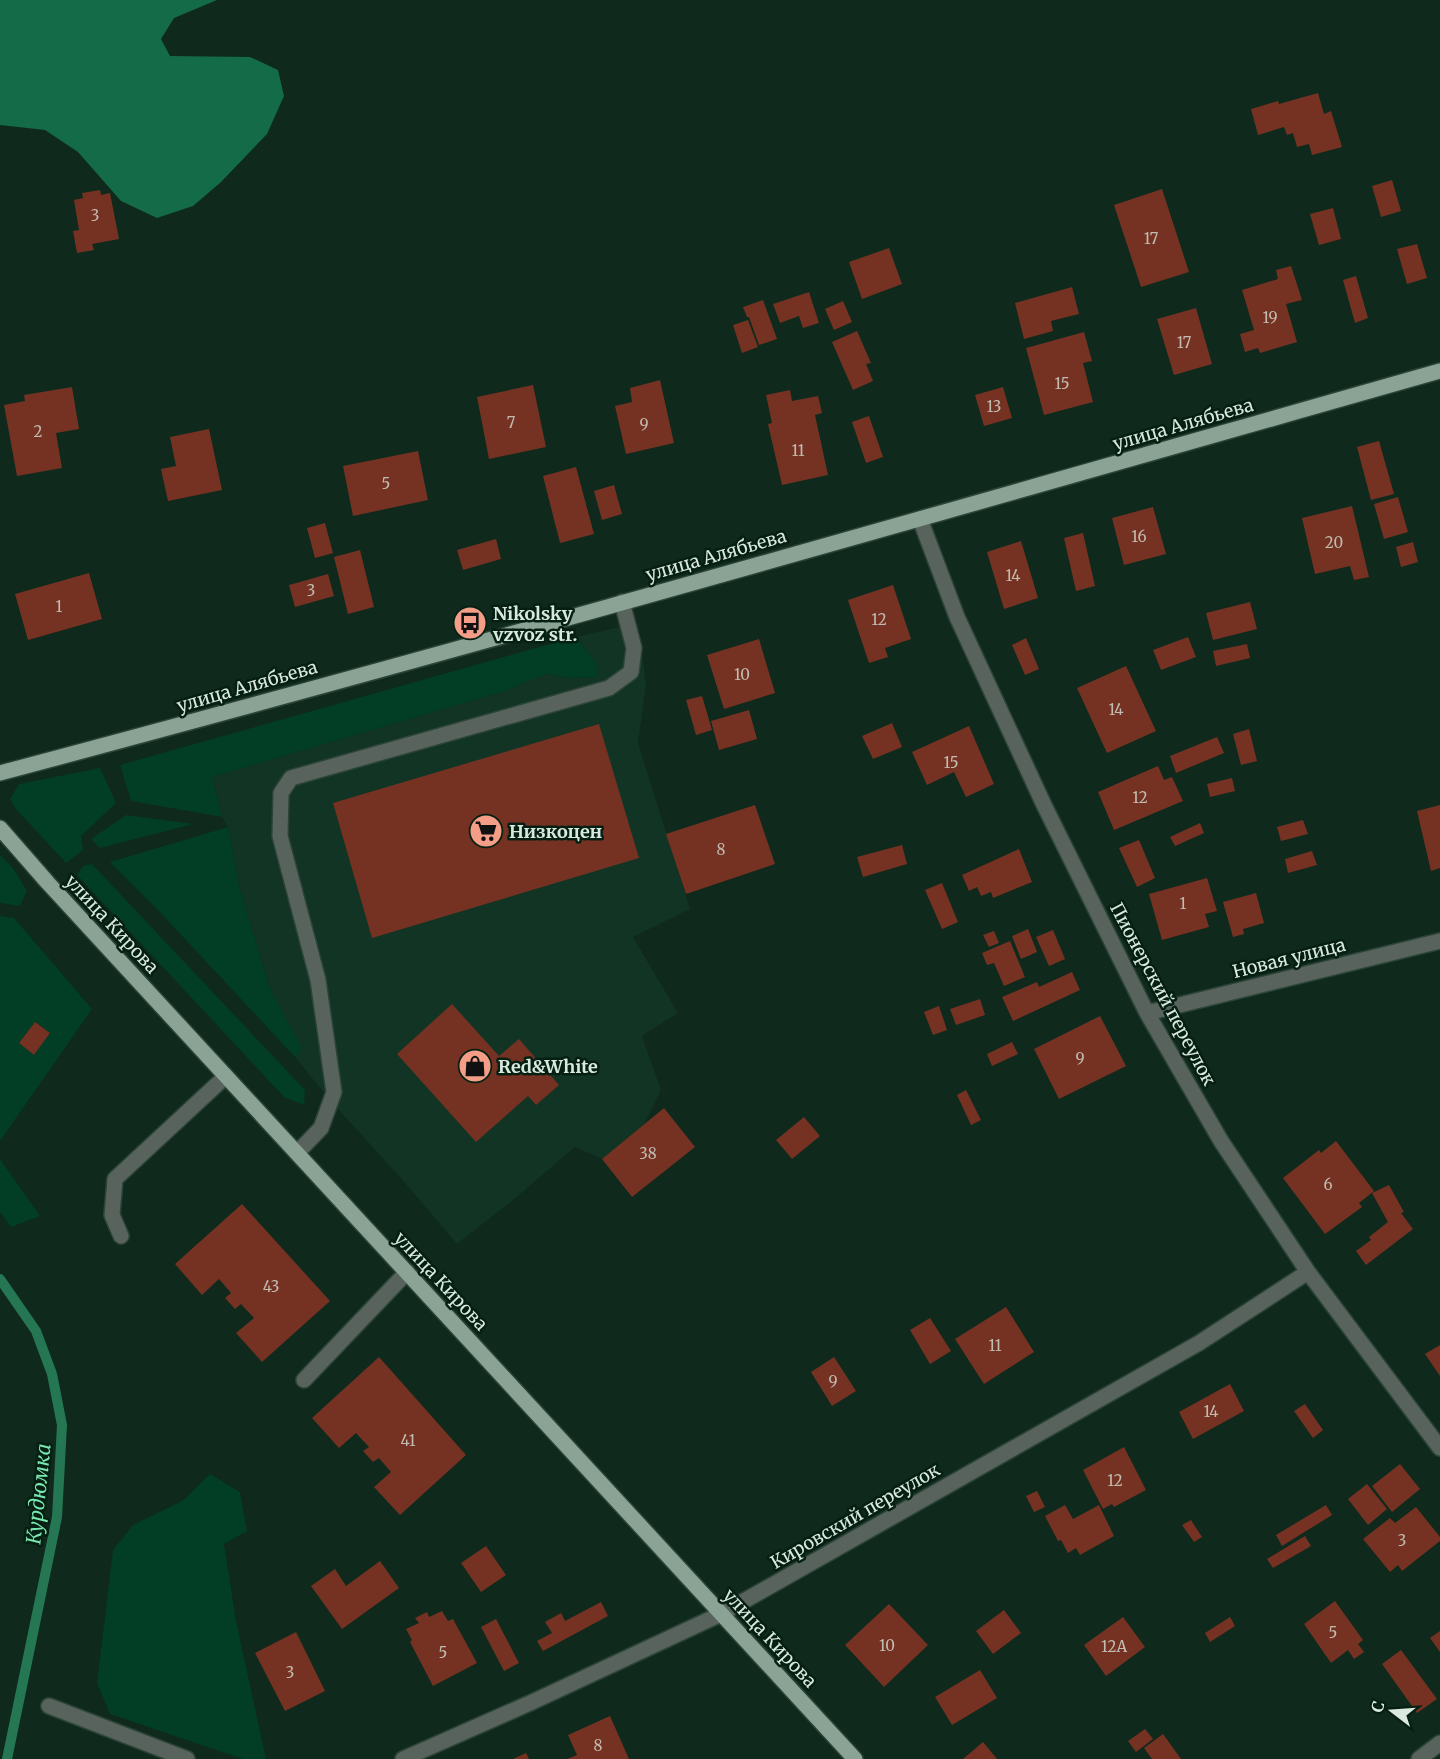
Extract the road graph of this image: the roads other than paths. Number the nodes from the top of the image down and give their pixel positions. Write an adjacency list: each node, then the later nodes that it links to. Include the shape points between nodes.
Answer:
1 (1440, 371): 2 (main road, улица Алябьева)
2 (920, 519): 3 (main road, улица Алябьева); 7 (street, Пионерский переулок, via 957,617 1039,795)
3 (622, 602): 4 (main road, улица Алябьева); 9 (street, via 634,648 632,672 609,688 291,777 281,793 280,836 318,980 334,1092 321,1128)
4 (0, 772)
5 (0, 828): 8 (main road, улица Кирова)
6 (1440, 941): 7 (street, Новая улица)
7 (1148, 1013): 12 (street, Пионерский переулок, via 1221,1141)
8 (226, 1076): 9 (main road, улица Кирова); 10 (street, via 115,1179 112,1215)
9 (297, 1153): 11 (main road, улица Кирова)
10 (121, 1236)
11 (407, 1272): 13 (street); 15 (main road, улица Кирова)
12 (1308, 1272): 14 (street, Пионерский переулок); 15 (street, Кировский переулок, via 1200,1343)
13 (304, 1380)
14 (1440, 1448)
15 (721, 1614): 19 (street, Кировский переулок); 20 (main road, улица Кирова)
16 (49, 1706): 18 (street)
17 (1440, 1743): 21 (street)
18 (187, 1759)
19 (403, 1759)
20 (855, 1759)
21 (1419, 1759)

